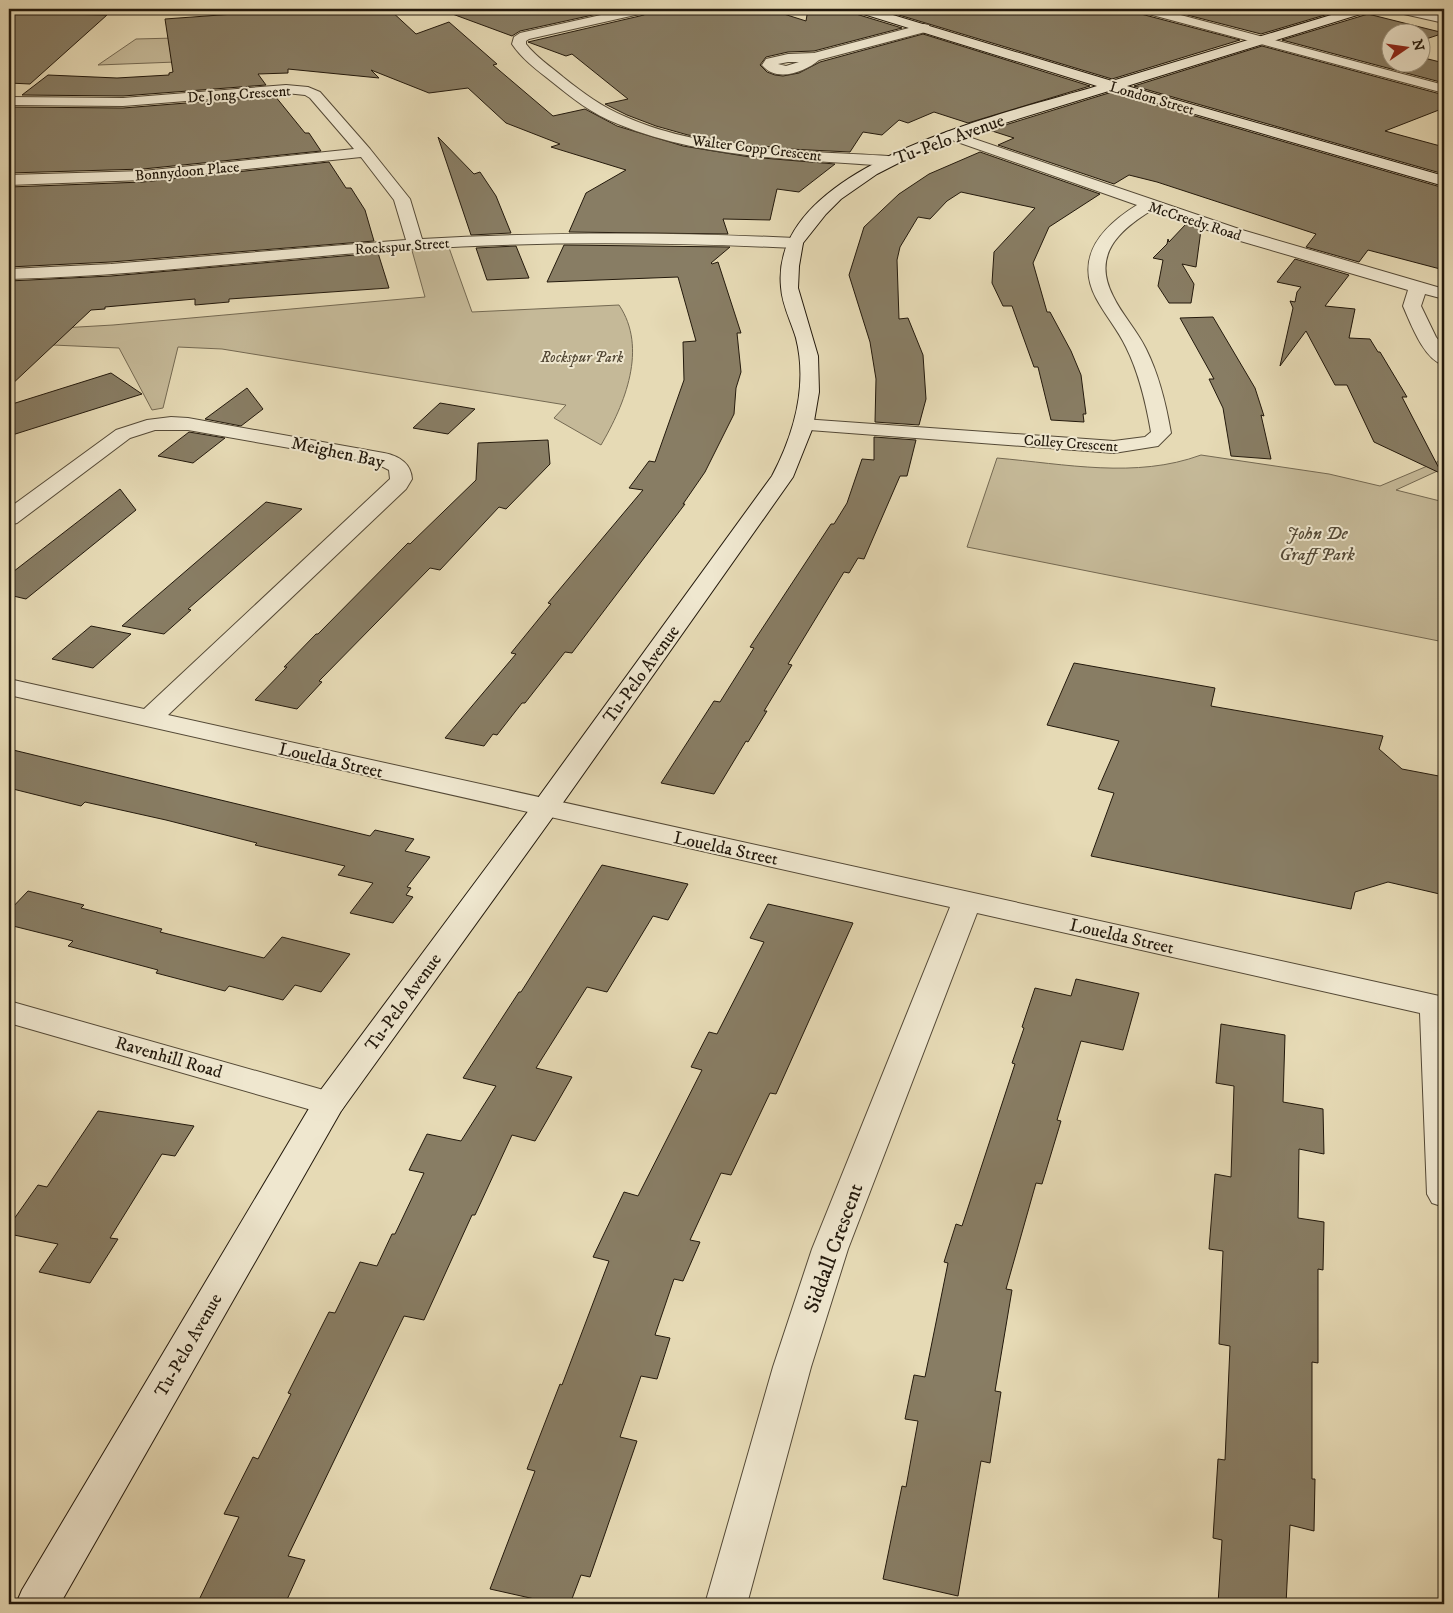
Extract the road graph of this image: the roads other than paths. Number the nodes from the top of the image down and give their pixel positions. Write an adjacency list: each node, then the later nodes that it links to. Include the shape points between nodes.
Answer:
1 (644, 9): 15 (street, Walter Copp Crescent, via 525,36 518,44 591,105 637,126 688,140 738,148)
2 (861, 9): 7 (street, London Street)
3 (1145, 9): 8 (street)
4 (1364, 9): 8 (street, Tu-Pelo Avenue)
5 (1399, 9): 6 (street)
6 (1444, 20)
7 (924, 28): 9 (street); 10 (street, London Street)
8 (1261, 40): 10 (street, Tu-Pelo Avenue); 11 (street)
9 (814, 57)
10 (1113, 86): 13 (street, Tu-Pelo Avenue); 17 (street, London Street)
11 (1444, 88)
12 (9, 101): 14 (street, De Jong Crescent, via 123,102 297,89 314,94)
13 (951, 135): 15 (street, Tu-Pelo Avenue); 18 (street, McCreedy Road)
14 (365, 152): 16 (street, Bonnydoon Place, via 184,172); 20 (street, De Jong Crescent, via 402,199)
15 (888, 161): 19 (street, Tu-Pelo Avenue, via 842,190 814,217)
16 (9, 180)
17 (1444, 181)
18 (1149, 205): 22 (street, McCreedy Road); 25 (street, Colley Crescent, via 1109,234 1097,256 1098,279 1104,295 1136,349 1158,415 1161,433 1151,442 1114,447)
19 (795, 243): 20 (street, Rockspur Street, via 556,237); 25 (street, Tu-Pelo Avenue, via 790,264 790,292 805,338 809,364)
20 (415, 244): 21 (street, Rockspur Street)
21 (9, 274)
22 (1418, 287): 23 (street, McCreedy Road); 24 (street, via 1412,306 1427,338)
23 (1444, 294)
24 (1444, 359)
25 (803, 425): 29 (street, Tu-Pelo Avenue, via 789,464 774,490)
26 (9, 518): 28 (street, Meighen Bay, via 123,434 160,423 188,424 377,457 399,468 401,479 398,484)
27 (9, 687): 28 (street, Louelda Street)
28 (150, 718): 29 (street, Louelda Street)
29 (546, 808): 30 (street, Louelda Street); 33 (street, Tu-Pelo Avenue)
30 (967, 901): 31 (street, Louelda Street); 36 (street, Siddall Crescent, via 830,1249 790,1376)
31 (1439, 1007): 34 (street)
32 (9, 1012): 33 (street, Ravenhill Road)
33 (329, 1103): 35 (street, Tu-Pelo Avenue)
34 (1444, 1194)
35 (37, 1604)
36 (726, 1604)

